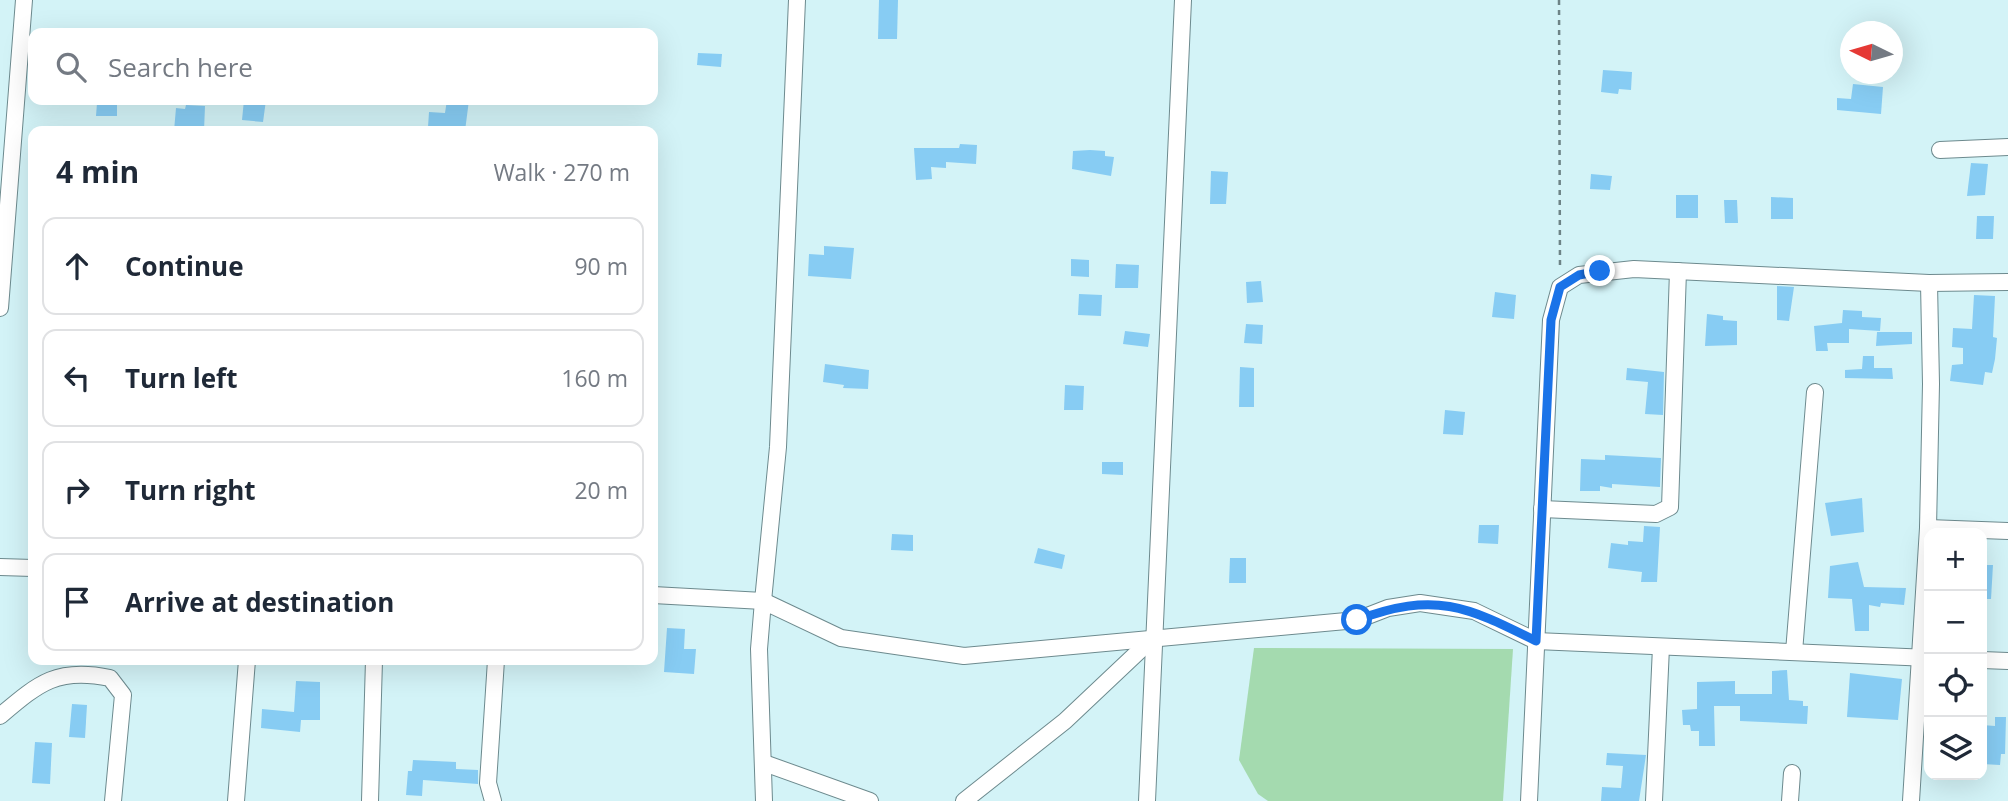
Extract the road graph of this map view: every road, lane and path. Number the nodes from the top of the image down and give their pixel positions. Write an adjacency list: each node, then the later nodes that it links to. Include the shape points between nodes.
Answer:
1 (24, 0): 11 (street)
2 (797, 0): 21 (street, via 778,447)
3 (1183, 0): 22 (street)
4 (1559, 0): 10 (path)
5 (2008, 147): 6 (street)
6 (1940, 150)
7 (1678, 271): 8 (street); 10 (street, via 1600,271 1579,275); 13 (street, via 1670,507 1656,514)
8 (1929, 282): 9 (street); 14 (street)
9 (2008, 282)
10 (1560, 287): 13 (street, via 1551,320)
11 (0, 308)
12 (1815, 392): 25 (street)
13 (1542, 509): 23 (street)
14 (1928, 528)
15 (1987, 530): 16 (street)
16 (2008, 531)
17 (0, 567): 18 (street)
18 (28, 568)
19 (1926, 591): 26 (street)
20 (658, 595): 21 (street)
21 (763, 601): 22 (street, via 841,638 964,656); 33 (street, via 759,649)
22 (1154, 636): 23 (street, via 1357,620 1388,608 1420,603 1474,611); 41 (street, via 1065,721); 42 (street)
23 (1536, 641): 24 (street); 43 (street)
24 (1661, 647): 25 (street); 44 (street)
25 (1794, 652): 26 (street)
26 (1923, 658): 46 (street)
27 (1987, 660): 28 (street)
28 (2008, 662)
29 (247, 665): 36 (street)
30 (374, 665): 37 (street)
31 (496, 665): 38 (street, via 488,783)
32 (0, 716): 35 (street, via 55,676 110,678 123,695)
33 (764, 763): 39 (street); 40 (street)
34 (1792, 774): 45 (street)
35 (113, 801)
36 (236, 801)
37 (370, 801)
38 (493, 801)
39 (764, 801)
40 (870, 801)
41 (964, 801)
42 (1147, 801)
43 (1529, 801)
44 (1654, 801)
45 (1790, 801)
46 (1911, 801)

